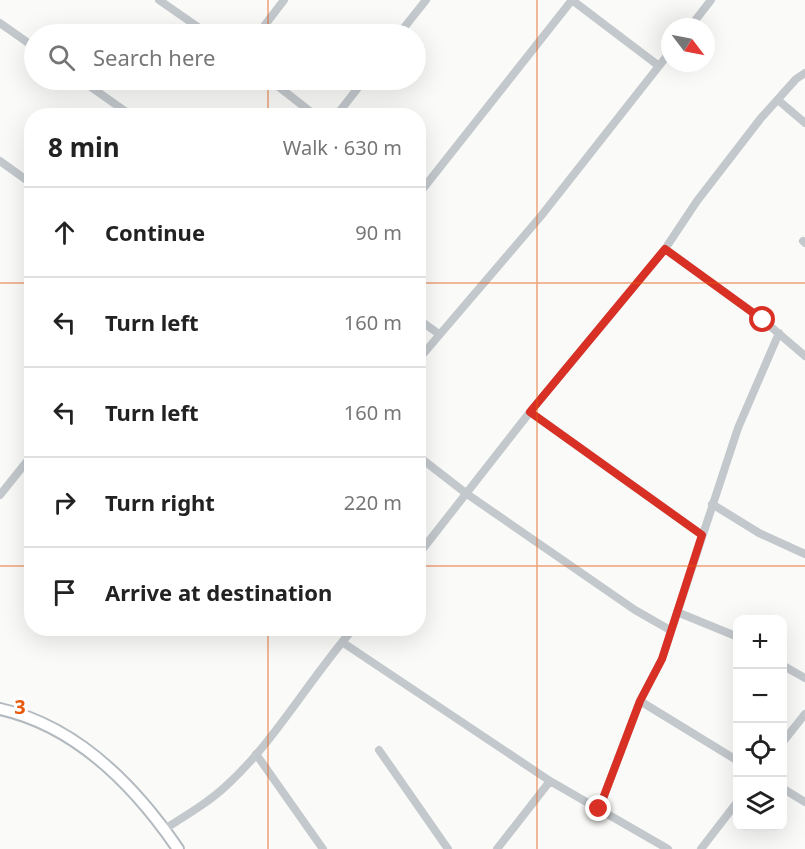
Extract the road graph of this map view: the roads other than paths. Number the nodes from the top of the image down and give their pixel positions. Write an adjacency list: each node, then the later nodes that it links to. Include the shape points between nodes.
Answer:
1 (159, 0): 8 (street)
2 (284, 0): 9 (street)
3 (426, 0): 10 (street)
4 (572, 0): 13 (street); 25 (street)
5 (711, 0): 6 (street)
6 (697, 18)
7 (0, 23): 11 (street)
8 (194, 24)
9 (266, 24)
10 (407, 24)
11 (24, 40)
12 (661, 63): 13 (street)
13 (659, 66): 29 (street, via 541,216)
14 (805, 73): 18 (street)
15 (95, 90): 19 (street)
16 (283, 90): 20 (street)
17 (356, 90): 21 (street)
18 (778, 100): 22 (street); 26 (street, via 697,201)
19 (121, 108)
20 (306, 108)
21 (342, 108)
22 (805, 123)
23 (0, 160): 24 (street)
24 (24, 178)
25 (426, 185)
26 (665, 249): 28 (street); 32 (street)
27 (426, 325): 29 (street)
28 (779, 333): 31 (street); 37 (street, via 738,428)
29 (439, 334): 30 (street)
30 (426, 350)
31 (805, 356)
32 (530, 412): 35 (street); 38 (street)
33 (426, 462): 35 (street)
34 (24, 465): 36 (street)
35 (467, 494): 39 (street); 42 (street)
36 (0, 495)
37 (712, 504): 38 (street); 40 (street, via 759,533)
38 (702, 535): 41 (street)
39 (426, 545)
40 (805, 554)
41 (677, 612): 42 (street); 44 (street)
42 (670, 630): 48 (street, via 662,659)
43 (347, 636): 45 (street)
44 (733, 636)
45 (342, 642): 53 (street); 55 (street)
46 (787, 667): 47 (street)
47 (805, 678)
48 (640, 701): 54 (street); 59 (street)
49 (0, 710): 60 (street, via 44,724 81,746 112,770)
50 (805, 714): 51 (street)
51 (787, 738)
52 (380, 750): 63 (street)
53 (256, 754): 60 (street, via 227,786); 62 (street)
54 (733, 758)
55 (550, 781): 59 (street); 64 (street)
56 (787, 791): 57 (street)
57 (805, 802)
58 (733, 807): 66 (street)
59 (599, 809): 65 (street)
60 (163, 830): 61 (street)
61 (178, 849)
62 (323, 849)
63 (448, 849)
64 (497, 849)
65 (668, 849)
66 (701, 849)

